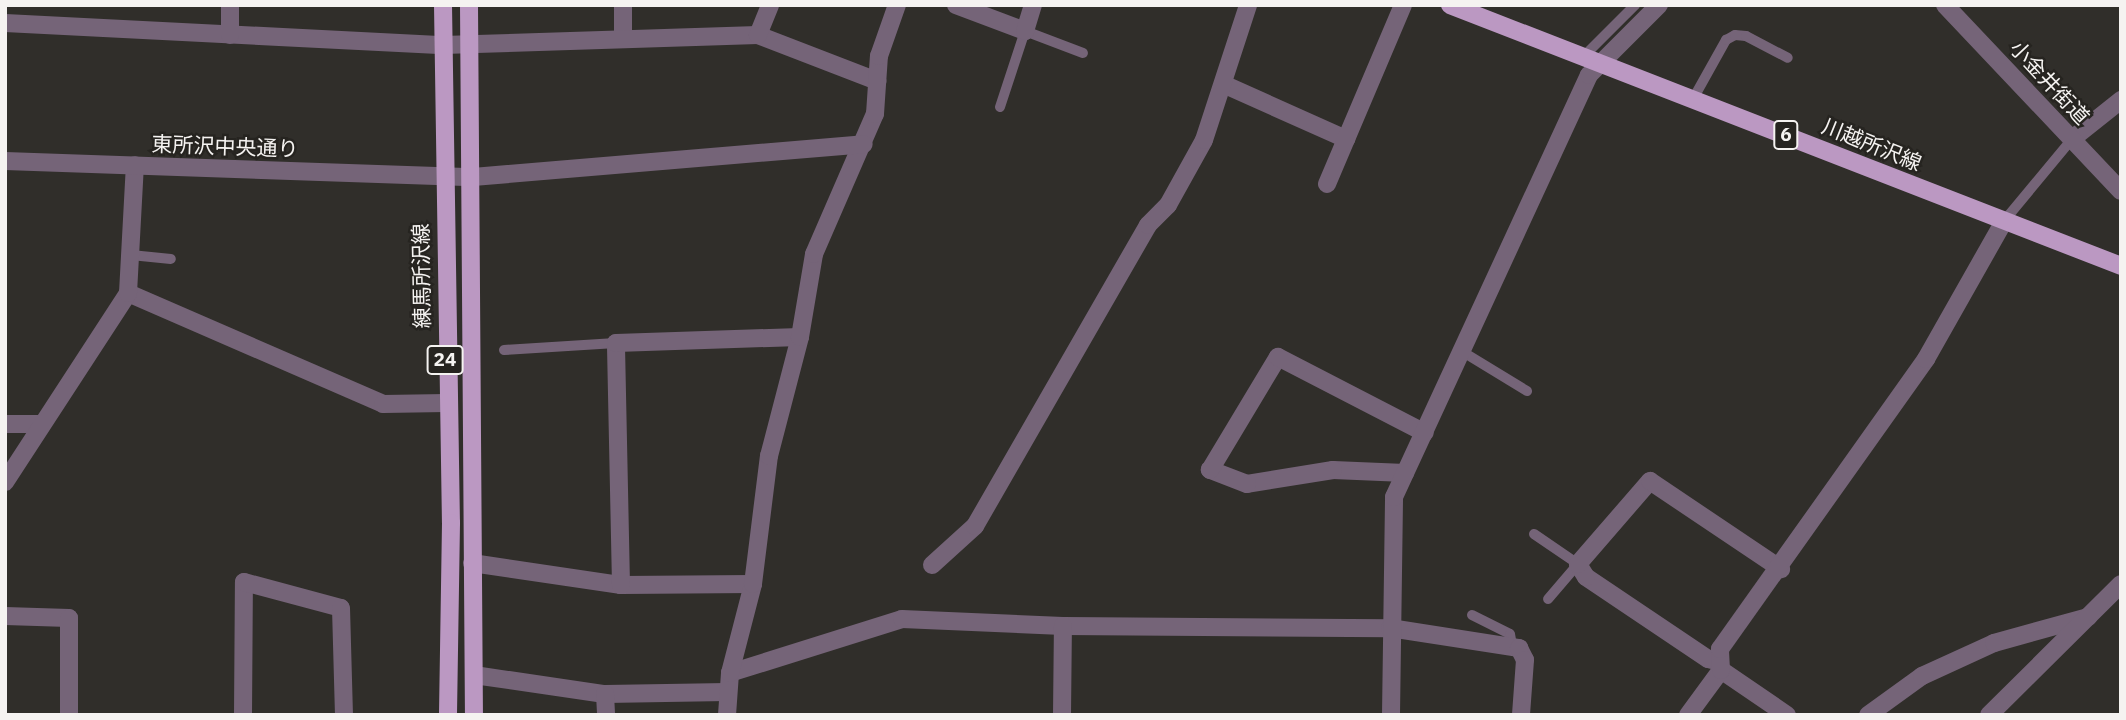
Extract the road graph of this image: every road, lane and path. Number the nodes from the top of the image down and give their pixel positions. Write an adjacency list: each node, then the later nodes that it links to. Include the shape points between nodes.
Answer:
1 (230, 5): 18 (street)
2 (443, 5): 20 (main road, 練馬所沢線 / 24)
3 (469, 5): 21 (main road, 24)
4 (623, 5): 19 (street)
5 (770, 5): 17 (street)
6 (897, 5): 25 (street, via 879,56)
7 (956, 5): 16 (street)
8 (1033, 5): 16 (street)
9 (1248, 5): 26 (street)
10 (1403, 5): 30 (street)
11 (1450, 5): 24 (main road, 川越所沢線 / 6)
12 (1635, 5): 24 (lane)
13 (1659, 5): 24 (street)
14 (1945, 5): 31 (street, 小金井街道)
15 (5, 23): 18 (street)
16 (1025, 31): 22 (lane); 29 (lane)
17 (758, 35): 19 (street); 25 (street)
18 (230, 36): 20 (street)
19 (623, 38): 21 (street)
20 (443, 45): 21 (street); 35 (main road, 練馬所沢線 / 24)
21 (470, 45): 36 (main road, 24)
22 (1083, 53)
23 (1788, 58): 27 (lane, via 1735,35 1726,40)
24 (1591, 60): 27 (main road, 川越所沢線 / 6); 47 (street)
25 (877, 81): 32 (street, via 875,114)
26 (1223, 84): 30 (street); 58 (street, via 1205,140 1134,248 975,526)
27 (1693, 99): 39 (main road, 川越所沢線 / 6)
28 (2121, 100): 31 (street)
29 (1000, 107)
30 (1346, 139): 37 (street)
31 (2073, 139): 38 (street, 小金井街道); 39 (lane)
32 (864, 144): 36 (street, 東所沢中央通り); 44 (street, via 814,254)
33 (5, 161): 34 (street, 東所沢中央通り)
34 (135, 165): 35 (street, 東所沢中央通り); 40 (street)
35 (443, 176): 36 (street, 東所沢中央通り); 49 (main road, 練馬所沢線 / 24)
36 (473, 177): 56 (main road, 24)
37 (1327, 184)
38 (2121, 191)
39 (2004, 221): 42 (main road, 川越所沢線 / 6); 59 (street, via 1926,359)
40 (131, 255): 41 (lane); 43 (street)
41 (171, 259)
42 (2121, 266)
43 (128, 293): 49 (street, via 383,404); 51 (street)
44 (800, 337): 45 (street); 60 (street, via 769,456)
45 (616, 343): 46 (lane); 62 (street)
46 (504, 350)
47 (1464, 352): 48 (lane); 52 (street)
48 (1527, 391)
49 (446, 403): 78 (main road, 練馬所沢線 / 24, via 451,523)
50 (5, 424): 51 (street)
51 (41, 424): 54 (street)
52 (1425, 433): 53 (street); 53 (street, via 1278,357 1210,470 1247,484 1334,470)
53 (1405, 474): 68 (street, via 1391,513)
54 (5, 482)
55 (1534, 534): 57 (lane)
56 (472, 563): 62 (street); 72 (main road, 24)
57 (1578, 564): 59 (street, via 1650,481); 63 (lane); 70 (street, via 1586,578)
58 (932, 565)
59 (1781, 569): 70 (street, via 1720,649)
60 (753, 584): 62 (street); 71 (street)
61 (2121, 584): 66 (street)
62 (621, 585)
63 (1548, 598)
64 (1472, 615): 69 (lane, via 1510,634)
65 (5, 616): 75 (street, via 69,618)
66 (2088, 617): 87 (street, via 1994,643 1922,676); 88 (street)
67 (1063, 626): 68 (street); 71 (street, via 902,619); 82 (street)
68 (1390, 628): 69 (street); 83 (street)
69 (1512, 645): 84 (street, via 1525,660)
70 (1721, 666): 85 (street); 86 (street)
71 (730, 673): 73 (street)
72 (474, 675): 74 (street); 79 (main road, 24)
73 (727, 692): 74 (street); 81 (street)
74 (606, 694): 80 (street)
75 (69, 715)
76 (243, 715): 77 (street, via 244,582 341,608)
77 (344, 715)
78 (449, 715)
79 (474, 715)
80 (606, 715)
81 (727, 715)
82 (1062, 715)
83 (1391, 715)
84 (1521, 715)
85 (1688, 715)
86 (1787, 715)
87 (1868, 715)
88 (1989, 715)

